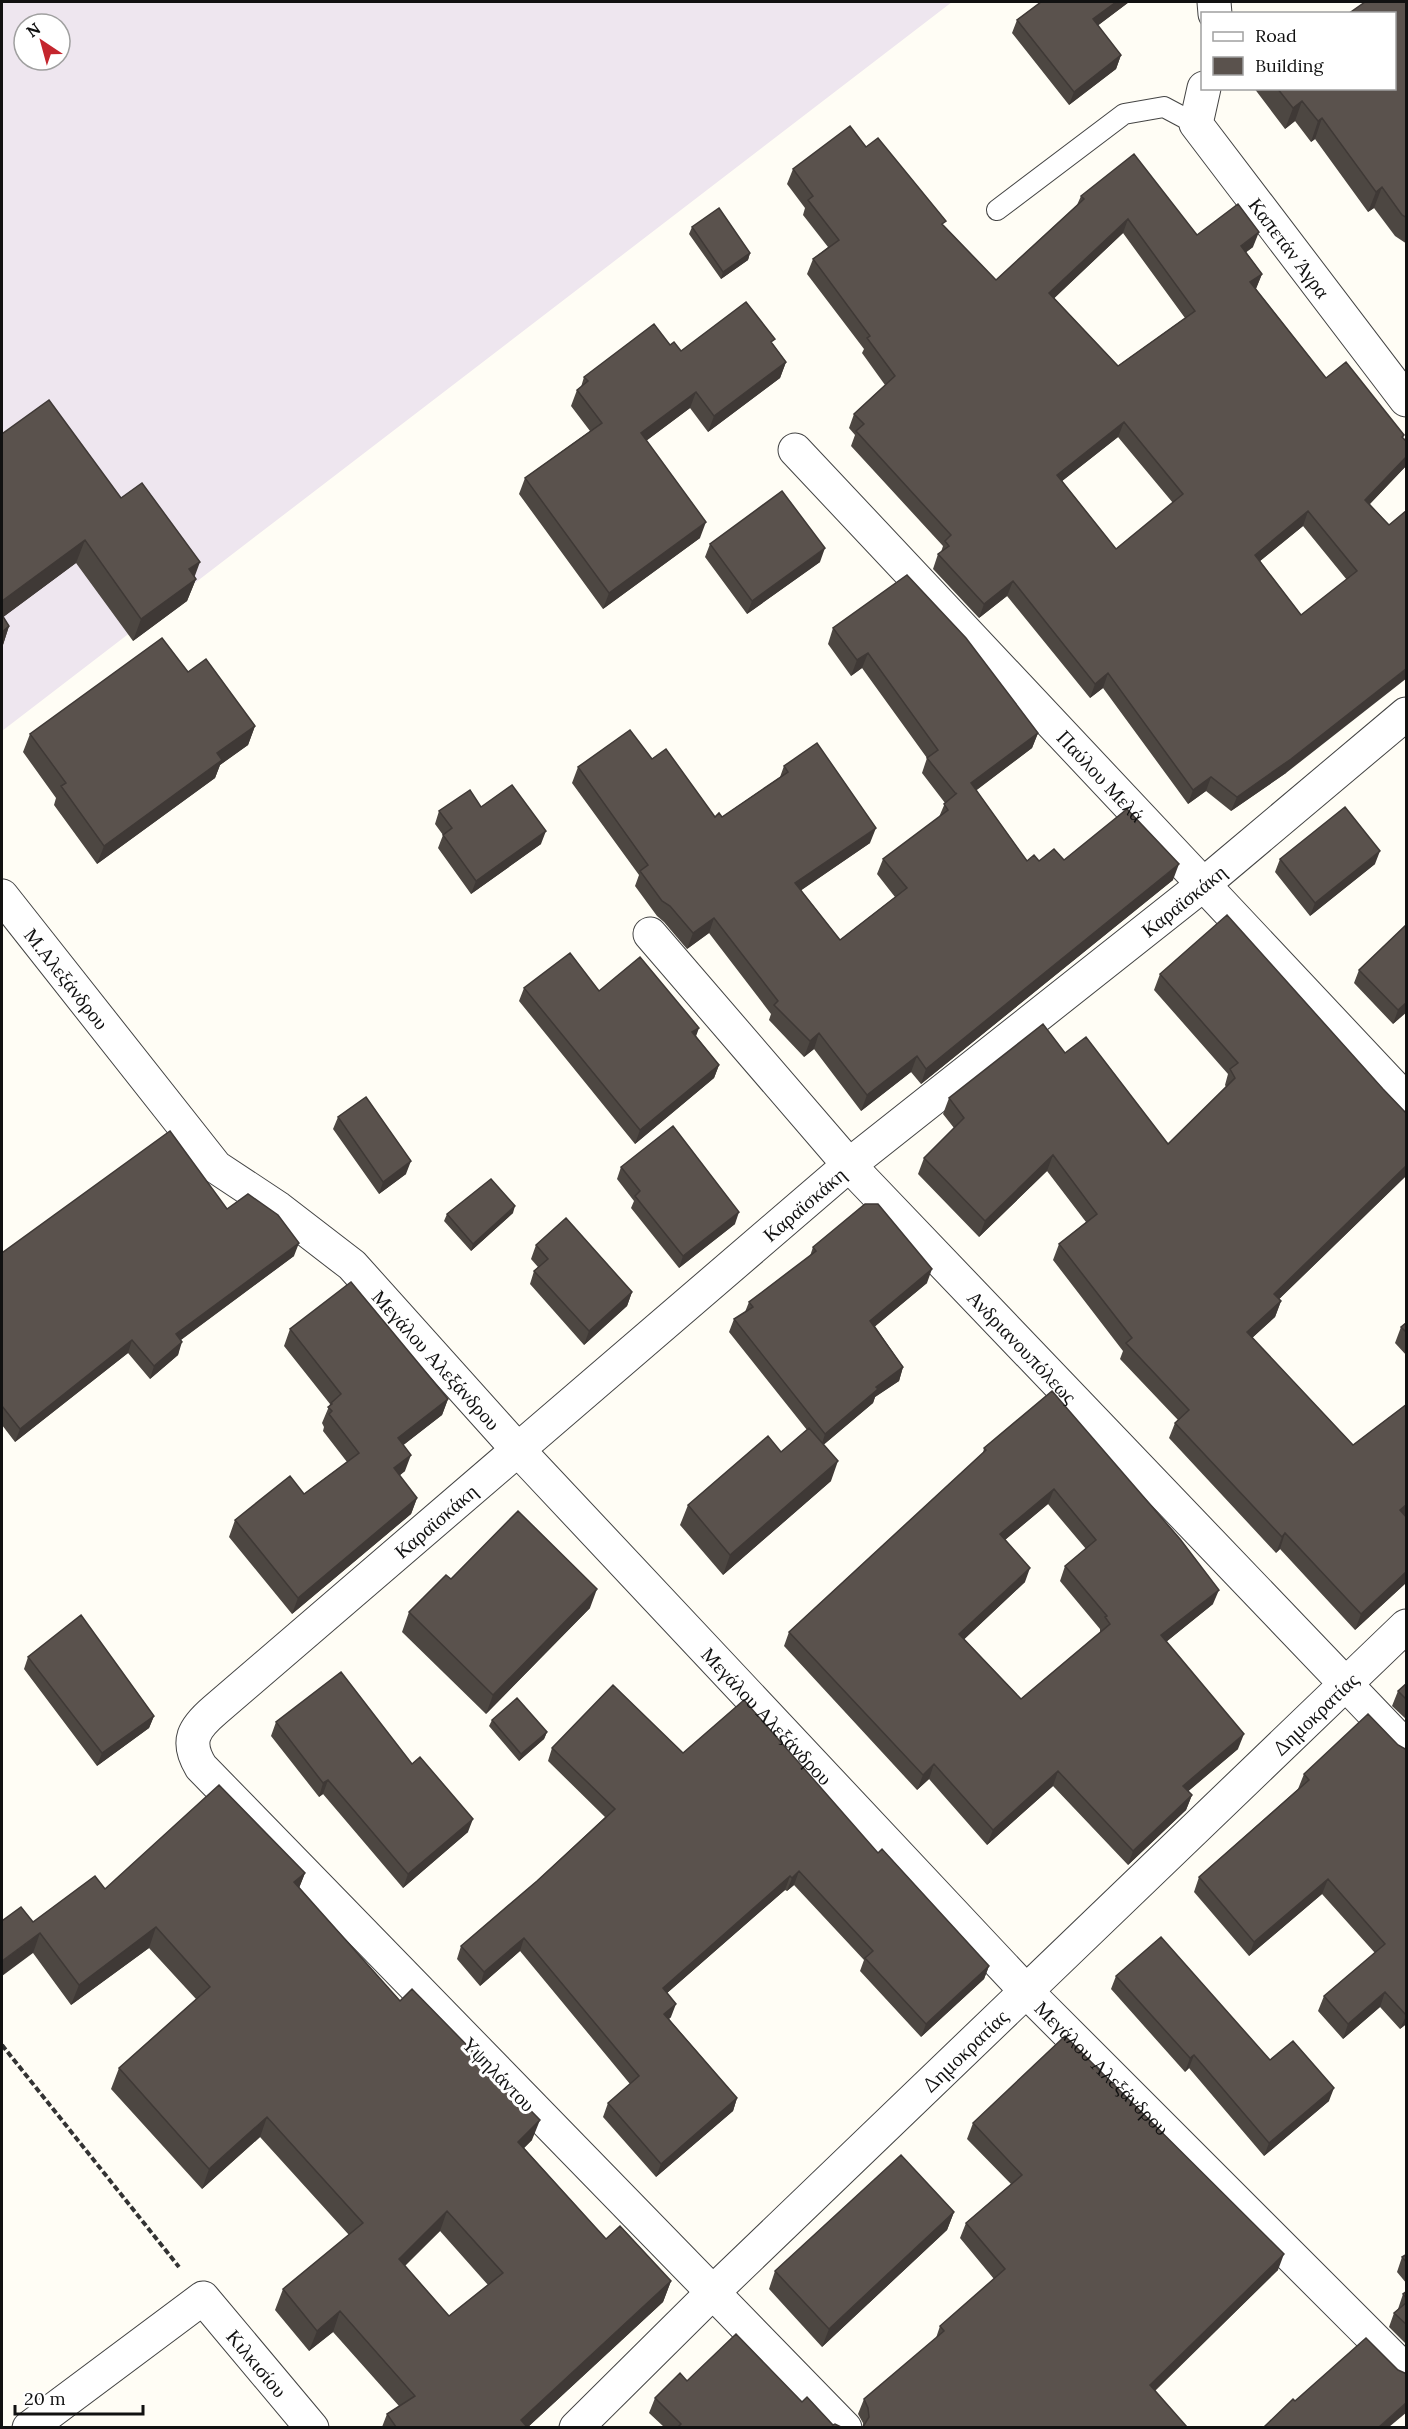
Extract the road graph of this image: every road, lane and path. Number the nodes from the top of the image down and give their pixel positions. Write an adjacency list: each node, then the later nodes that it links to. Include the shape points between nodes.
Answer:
1 (1204, 90): 2 (street)
2 (1196, 124): 3 (lane, via 1164,107 1124,114); 4 (street, Καπετάν Άγρα)
3 (997, 210)
4 (1407, 400)
5 (795, 450): 7 (street, Παύλου Μελά)
6 (1407, 714): 7 (street, Καραϊσκάκη)
7 (1204, 884): 11 (street, Παύλου Μελά); 12 (street, Καραϊσκάκη)
8 (2, 896): 10 (street, Μ.Αλεξάνδρου)
9 (650, 934): 12 (street, Ανδριανουπόλεως)
10 (131, 1063): 13 (street, Μεγάλου Αλεξάνδρου, via 216,1167 352,1265)
11 (1407, 1100)
12 (849, 1165): 13 (street, Καραϊσκάκη); 15 (street, Ανδριανουπόλεως)
13 (519, 1451): 16 (street, Καραϊσκάκη); 18 (street, Μεγάλου Αλεξάνδρου)
14 (1407, 1626): 15 (street, Δημοκρατίας)
15 (1345, 1685): 17 (street, Ανδριανουπόλεως); 18 (street, Δημοκρατίας)
16 (215, 1710): 20 (street, Υψηλάντου, via 196,1730 192,1742 201,1767)
17 (1407, 1747)
18 (1026, 1991): 20 (street, Δημοκρατίας); 22 (street, Μεγάλου Αλεξάνδρου)
19 (2, 2045): 21 (path)
20 (712, 2293): 25 (street, Δημοκρατίας); 26 (street, Υψηλάντου)
21 (203, 2298): 23 (street); 24 (street, Κιλκισίου)
22 (1407, 2372)
23 (29, 2427)
24 (312, 2427)
25 (576, 2427)
26 (845, 2427)

